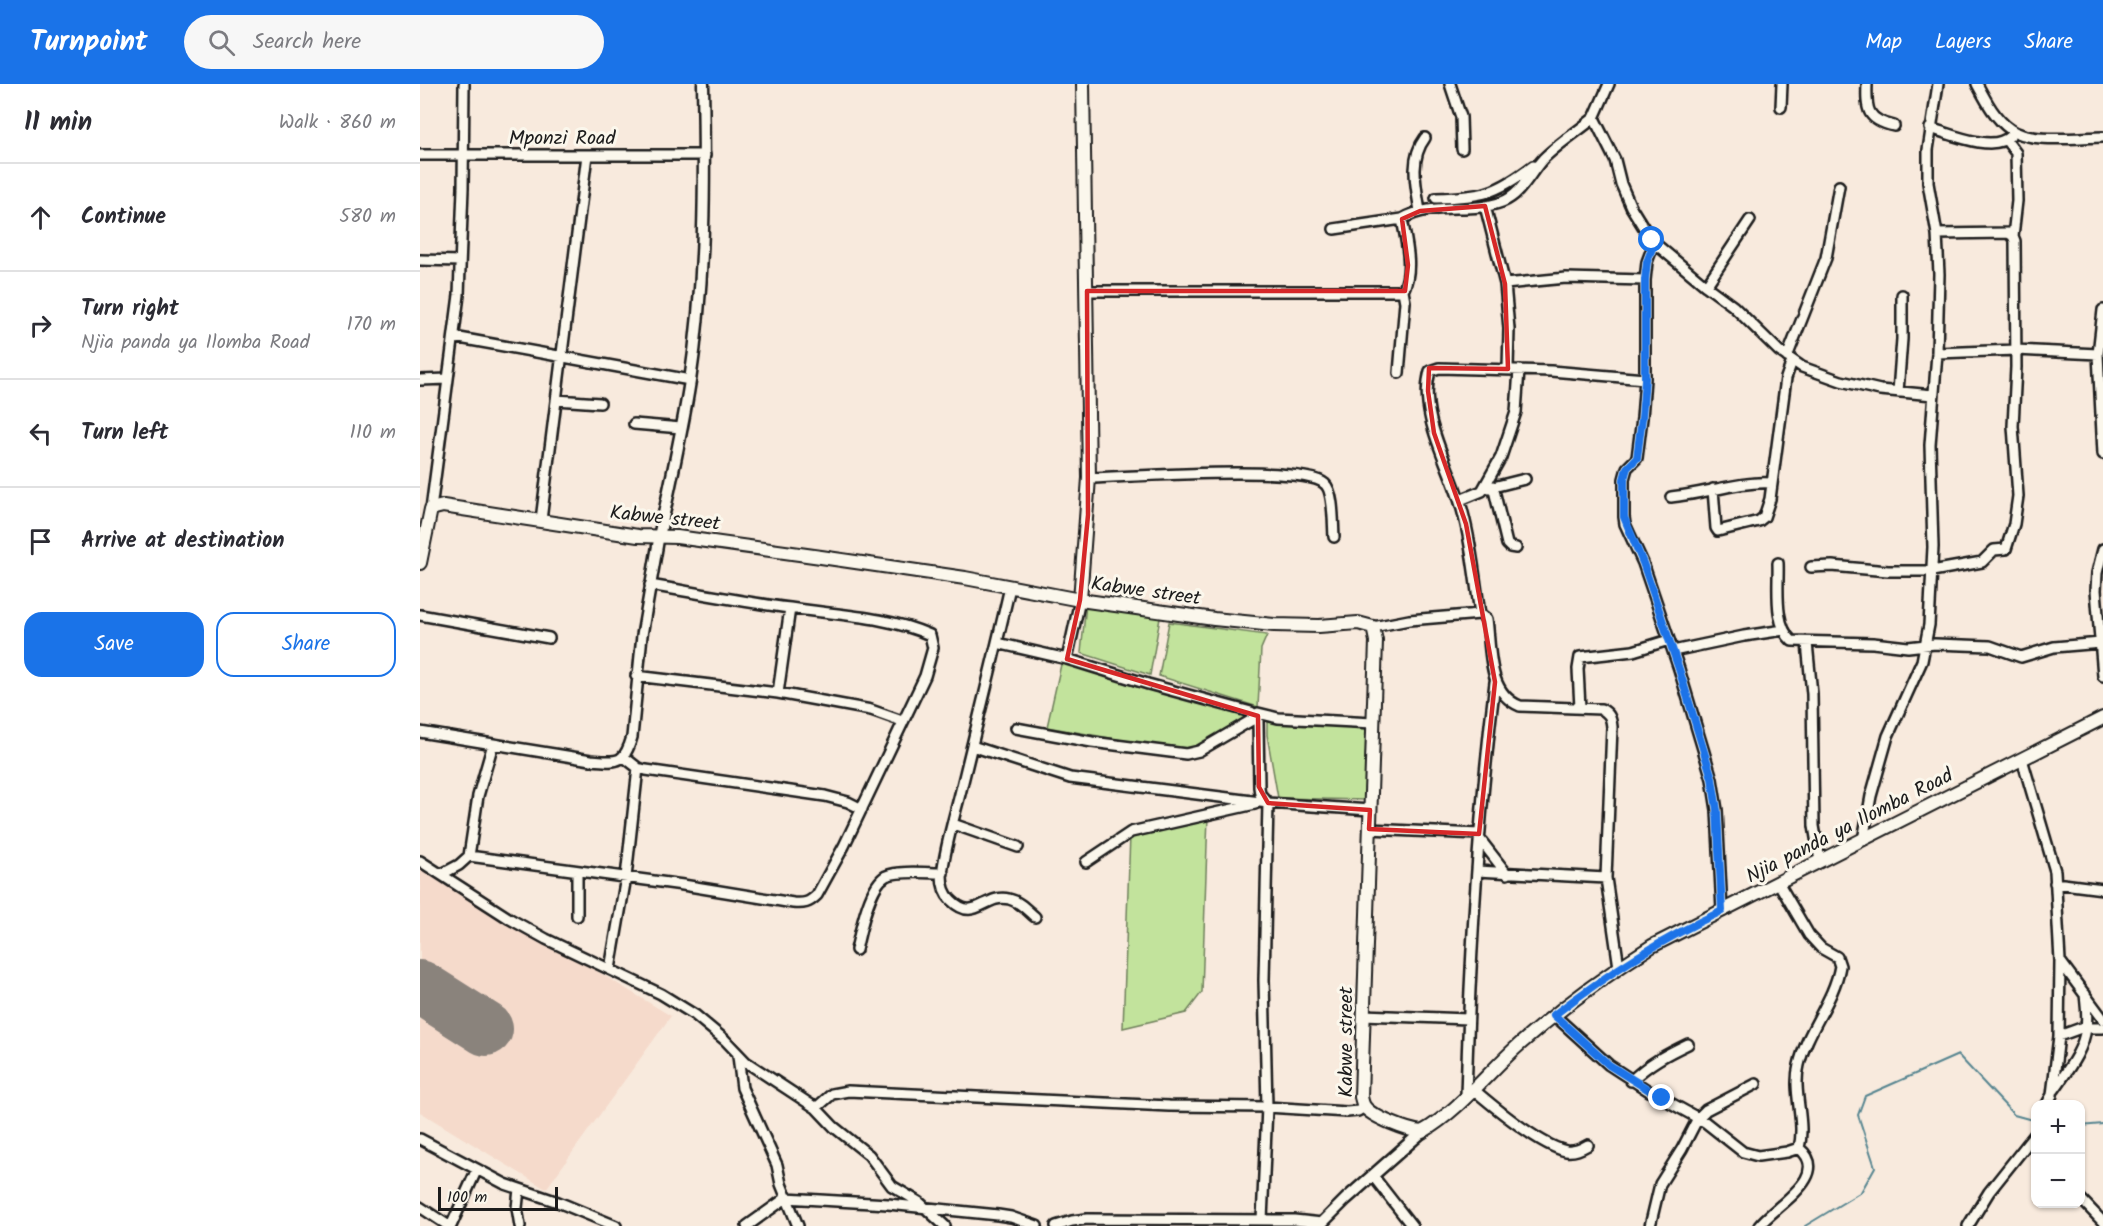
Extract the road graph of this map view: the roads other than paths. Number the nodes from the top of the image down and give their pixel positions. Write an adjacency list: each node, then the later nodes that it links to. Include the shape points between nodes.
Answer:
1 (464, 84): 20 (street)
2 (703, 84): 22 (street)
3 (1083, 84): 39 (main road)
4 (1450, 84): 18 (street, via 1461,117)
5 (1609, 84): 11 (street)
6 (1782, 84): 10 (street)
7 (1867, 84): 12 (street, via 1871,117)
8 (1938, 84): 13 (street)
9 (1977, 84): 14 (street)
10 (1781, 107)
11 (1594, 118): 23 (street); 33 (street, via 1615,160 1631,207)
12 (1894, 126)
13 (1930, 128): 17 (street, via 1979,142); 31 (street, via 1928,183)
14 (2013, 132): 15 (street, via 2039,137); 17 (street)
15 (2103, 137)
16 (1425, 138): 27 (street, via 1416,156)
17 (2006, 140): 32 (street, via 2016,153)
18 (1462, 148)
19 (420, 155): 20 (street, Mponzi Road)
20 (464, 155): 21 (street, Mponzi Road); 35 (street)
21 (587, 155): 22 (street, Mponzi Road); 47 (street)
22 (705, 155): 54 (street, via 700,281)
23 (1542, 160): 25 (street, via 1494,191); 26 (street, via 1512,196)
24 (1839, 186): 48 (street, via 1826,258)
25 (1436, 198)
26 (1485, 206): 27 (street); 37 (street)
27 (1420, 211): 28 (street)
28 (1402, 219): 30 (street); 40 (street, via 1408,265)
29 (1750, 220): 38 (street)
30 (1334, 229)
31 (1937, 234): 32 (street); 45 (street)
32 (2013, 236): 44 (street)
33 (1654, 243): 36 (street); 38 (street)
34 (420, 260): 35 (street)
35 (460, 261): 43 (street)
36 (1645, 280): 37 (street, via 1566,278); 52 (street)
37 (1505, 284): 49 (street)
38 (1706, 286): 48 (street)
39 (1087, 291): 40 (street); 63 (main road)
40 (1403, 291): 50 (street)
41 (1902, 295): 55 (street)
42 (2103, 310): 46 (street)
43 (454, 337): 47 (street); 51 (street)
44 (2016, 350): 45 (street); 46 (street); 80 (street, via 2013,426 2018,496 2010,540 2006,549 1994,550 1982,562)
45 (1937, 353): 56 (street)
46 (2098, 354): 61 (street)
47 (561, 357): 54 (street); 57 (street)
48 (1789, 359): 55 (street, via 1841,381); 65 (street)
49 (1514, 370): 52 (street); 68 (street, via 1516,412 1508,440); 70 (street, via 1430,371 1432,427)
50 (1399, 373)
51 (448, 379): 53 (street); 71 (street)
52 (1645, 379): 91 (street, via 1637,458 1627,468 1624,479 1624,517)
53 (420, 380)
54 (690, 380): 60 (street)
55 (1898, 392): 56 (street)
56 (1933, 395): 80 (street, via 1929,463)
57 (556, 400): 58 (street); 72 (street)
58 (600, 403)
59 (634, 424): 60 (street)
60 (681, 428): 73 (street)
61 (2102, 436): 62 (street)
62 (2103, 454)
63 (1089, 478): 74 (street, via 1234,474 1310,477 1330,490); 83 (main road)
64 (1526, 479): 66 (street)
65 (1771, 483): 67 (street); 67 (street, via 1764,517 1719,531)
66 (1492, 486): 68 (street); 75 (street, via 1508,544)
67 (1713, 489): 69 (street)
68 (1482, 491): 70 (street)
69 (1671, 497)
70 (1460, 500): 85 (street)
71 (427, 505): 72 (main road, Kabwe street); 77 (main road)
72 (541, 520): 73 (main road, Kabwe street)
73 (659, 537): 81 (street); 82 (main road, Kabwe street, via 749,546)
74 (1334, 537)
75 (1516, 548)
76 (2103, 549): 87 (street, via 2096,590)
77 (420, 563)
78 (1778, 563): 89 (street, via 1779,609)
79 (1811, 567): 80 (street)
80 (1932, 572): 95 (street)
81 (650, 585): 84 (street); 98 (street)
82 (1010, 587): 83 (main road, Kabwe street); 92 (street)
83 (1080, 600): 88 (main road, Kabwe street, via 1254,623 1358,623); 97 (street)
84 (790, 608): 101 (street); 105 (street, via 887,623 930,635 933,648 928,666)
85 (1480, 614): 88 (street); 100 (street, via 1487,619)
86 (420, 615): 90 (street)
87 (2101, 625): 94 (street)
88 (1373, 627): 106 (main road, Kabwe street)
89 (1784, 630): 93 (street, via 1792,641); 96 (street)
90 (549, 638)
91 (1669, 640): 96 (street); 102 (street, via 1624,653 1580,657)
92 (997, 643): 97 (street); 110 (street)
93 (1807, 643): 95 (street, via 1908,647); 125 (street, via 1812,694 1814,826)
94 (2101, 643): 95 (street, via 2054,647 2021,657 1990,646); 99 (street)
95 (1927, 644): 121 (street, via 1888,736)
96 (1673, 651): 137 (street, via 1715,793)
97 (1067, 659): 103 (street)
98 (636, 676): 101 (street); 111 (street, via 632,737)
99 (2103, 676)
100 (1495, 682): 102 (street, via 1507,699 1520,706); 120 (street)
101 (778, 693): 105 (street, via 871,710)
102 (1580, 708): 133 (street, via 1601,709 1611,718)
103 (1258, 715): 106 (street); 107 (street, via 1199,751 1186,754); 115 (street, via 1259,787)
104 (2103, 718): 112 (main road, Njia panda ya Ilomba Road)
105 (902, 721): 116 (street)
106 (1373, 723): 117 (main road, Kabwe street)
107 (1016, 728)
108 (420, 732): 109 (street)
109 (492, 744): 111 (street, via 591,760 614,762); 123 (street, via 478,796)
110 (972, 746): 114 (street, via 1070,778); 118 (street)
111 (624, 757): 113 (street)
112 (2022, 759): 121 (main road, Njia panda ya Ilomba Road); 135 (street, via 2049,845)
113 (638, 768): 116 (street, via 825,796); 132 (street)
114 (1257, 803): 115 (street); 126 (street, via 1131,832)
115 (1268, 803): 117 (street); 159 (street, via 1264,980)
116 (862, 809): 132 (street, via 817,895 803,904)
117 (1370, 810): 119 (main road, Kabwe street)
118 (953, 824): 122 (street); 129 (street)
119 (1369, 829): 120 (street); 145 (main road, Kabwe street)
120 (1479, 836): 128 (street); 131 (street)
121 (1863, 840): 125 (main road, Njia panda ya Ilomba Road)
122 (1017, 847)
123 (469, 856): 127 (street); 130 (street)
124 (420, 861): 130 (street)
125 (1820, 861): 134 (main road, Njia panda ya Ilomba Road)
126 (1086, 862)
127 (577, 871): 132 (street); 138 (street)
128 (1477, 871): 131 (street); 147 (street)
129 (943, 873): 139 (street, via 949,898 960,907 970,910 994,898 1011,899); 140 (street, via 883,878 865,914)
130 (442, 874): 143 (street, via 510,919)
131 (1507, 874): 133 (street)
132 (626, 878): 143 (street)
133 (1606, 878): 142 (street)
134 (1778, 882): 137 (main road, Njia panda ya Ilomba Road); 167 (street, via 1809,935 1837,957 1840,966 1798,1069)
135 (2055, 883): 136 (street); 141 (street)
136 (2103, 889)
137 (1722, 911): 142 (main road, Njia panda ya Ilomba Road, via 1673,934)
138 (577, 916)
139 (1035, 917)
140 (856, 950)
141 (2060, 961): 144 (street); 151 (street)
142 (1619, 967): 146 (main road, Njia panda ya Ilomba Road)
143 (610, 969): 153 (street, via 686,1009 713,1029)
144 (2085, 994): 148 (street); 149 (street)
145 (1363, 1015): 147 (street); 160 (main road, Kabwe street)
146 (1554, 1015): 154 (street); 156 (main road, Njia panda ya Ilomba Road)
147 (1468, 1019): 156 (street)
148 (2103, 1019)
149 (2086, 1027): 150 (street); 151 (street); 157 (street, via 2074,1059)
150 (2103, 1028)
151 (2059, 1036): 157 (street)
152 (1688, 1044): 154 (street, via 1643,1068)
153 (738, 1056): 161 (street); 171 (street, via 742,1088 777,1165)
154 (1631, 1081): 162 (street)
155 (1756, 1084): 162 (street)
156 (1469, 1092): 163 (main road, Njia panda ya Ilomba Road); 166 (street, via 1549,1144 1573,1151)
157 (2052, 1095): 158 (street)
158 (2049, 1100)
159 (1267, 1107): 160 (street, via 1347,1112); 161 (street, via 848,1091 832,1094); 175 (street)
160 (1364, 1107): 163 (main road, Kabwe street, via 1380,1118)
161 (816, 1108): 174 (street, via 869,1155 892,1186)
162 (1698, 1118): 167 (street, via 1750,1155); 187 (street, via 1660,1184)
163 (1422, 1132): 169 (street)
164 (420, 1139): 168 (street)
165 (2031, 1142): 189 (street, via 1989,1192)
166 (1588, 1145)
167 (1799, 1148): 188 (street, via 1810,1161 1807,1179)
168 (477, 1169): 170 (street); 178 (street)
169 (1372, 1176): 177 (street); 186 (street)
170 (519, 1189): 179 (street); 180 (street)
171 (786, 1198): 174 (street); 181 (street); 182 (street)
172 (2085, 1204): 176 (street)
173 (420, 1207): 178 (street)
174 (927, 1209): 183 (street); 184 (street, via 1011,1217)
175 (1262, 1220): 177 (street, via 1309,1221); 185 (street, via 1088,1219)
176 (2101, 1223)
177 (1320, 1225)
178 (450, 1226)
179 (520, 1226)
180 (616, 1226)
181 (747, 1226)
182 (798, 1226)
183 (945, 1226)
184 (1037, 1226)
185 (1056, 1226)
186 (1412, 1226)
187 (1650, 1226)
188 (1759, 1226)
189 (1968, 1226)

